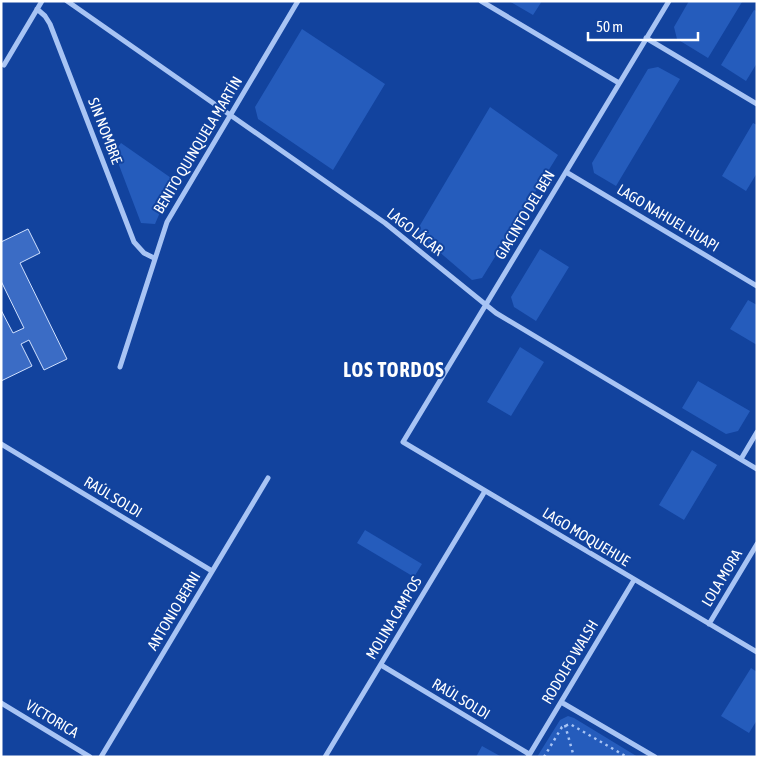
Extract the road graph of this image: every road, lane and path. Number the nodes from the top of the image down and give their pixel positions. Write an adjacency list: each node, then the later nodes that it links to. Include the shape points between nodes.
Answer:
1 (42, 1): 6 (street)
2 (67, 1): 11 (street, LAGO LÁCAR)
3 (298, 1): 11 (street, BENITO QUINQUELA MARTÍN)
4 (481, 1): 9 (street)
5 (668, 1): 7 (street, GIACINTO DEL BEN)
6 (37, 9): 8 (street); 13 (street, SIN NOMBRE, via 50,24 134,242)
7 (646, 38): 9 (street, GIACINTO DEL BEN); 10 (street)
8 (4, 65)
9 (619, 83): 12 (street, GIACINTO DEL BEN)
10 (757, 104)
11 (230, 115): 13 (street, BENITO QUINQUELA MARTÍN, via 172,212); 15 (street, LAGO LÁCAR, via 385,223)
12 (566, 172): 14 (street, LAGO NAHUEL HUAPI); 15 (street, GIACINTO DEL BEN)
13 (154, 258): 16 (street, BENITO QUINQUELA MARTÍN)
14 (757, 286)
15 (485, 306): 18 (street, GIACINTO DEL BEN); 20 (street, LAGO LÁCAR)
16 (120, 367)
17 (757, 432): 20 (street)
18 (403, 442): 23 (street, LAGO MOQUEHUE)
19 (1, 444): 25 (street, RAÚL SOLDI)
20 (741, 459): 21 (street, LAGO LÁCAR)
21 (757, 469)
22 (268, 478): 25 (street, ANTONIO BERNI)
23 (485, 491): 26 (street, LAGO MOQUEHUE); 29 (street, MOLINA CAMPOS)
24 (757, 544): 27 (street, LOLA MORA)
25 (212, 571): 35 (street, ANTONIO BERNI)
26 (634, 580): 27 (street, LAGO MOQUEHUE); 30 (street, RODOLFO WALSH)
27 (709, 624): 28 (street, LAGO MOQUEHUE)
28 (757, 652)
29 (381, 665): 33 (street, RAÚL SOLDI); 36 (street, MOLINA CAMPOS)
30 (561, 702): 33 (street, RODOLFO WALSH); 40 (street)
31 (1, 703): 34 (street, VICTORICA)
32 (564, 725): 37 (path); 38 (path); 39 (path, via 572,724)
33 (529, 756)
34 (90, 757)
35 (101, 757)
36 (325, 757)
37 (544, 757)
38 (574, 757)
39 (627, 757)
40 (655, 757)

